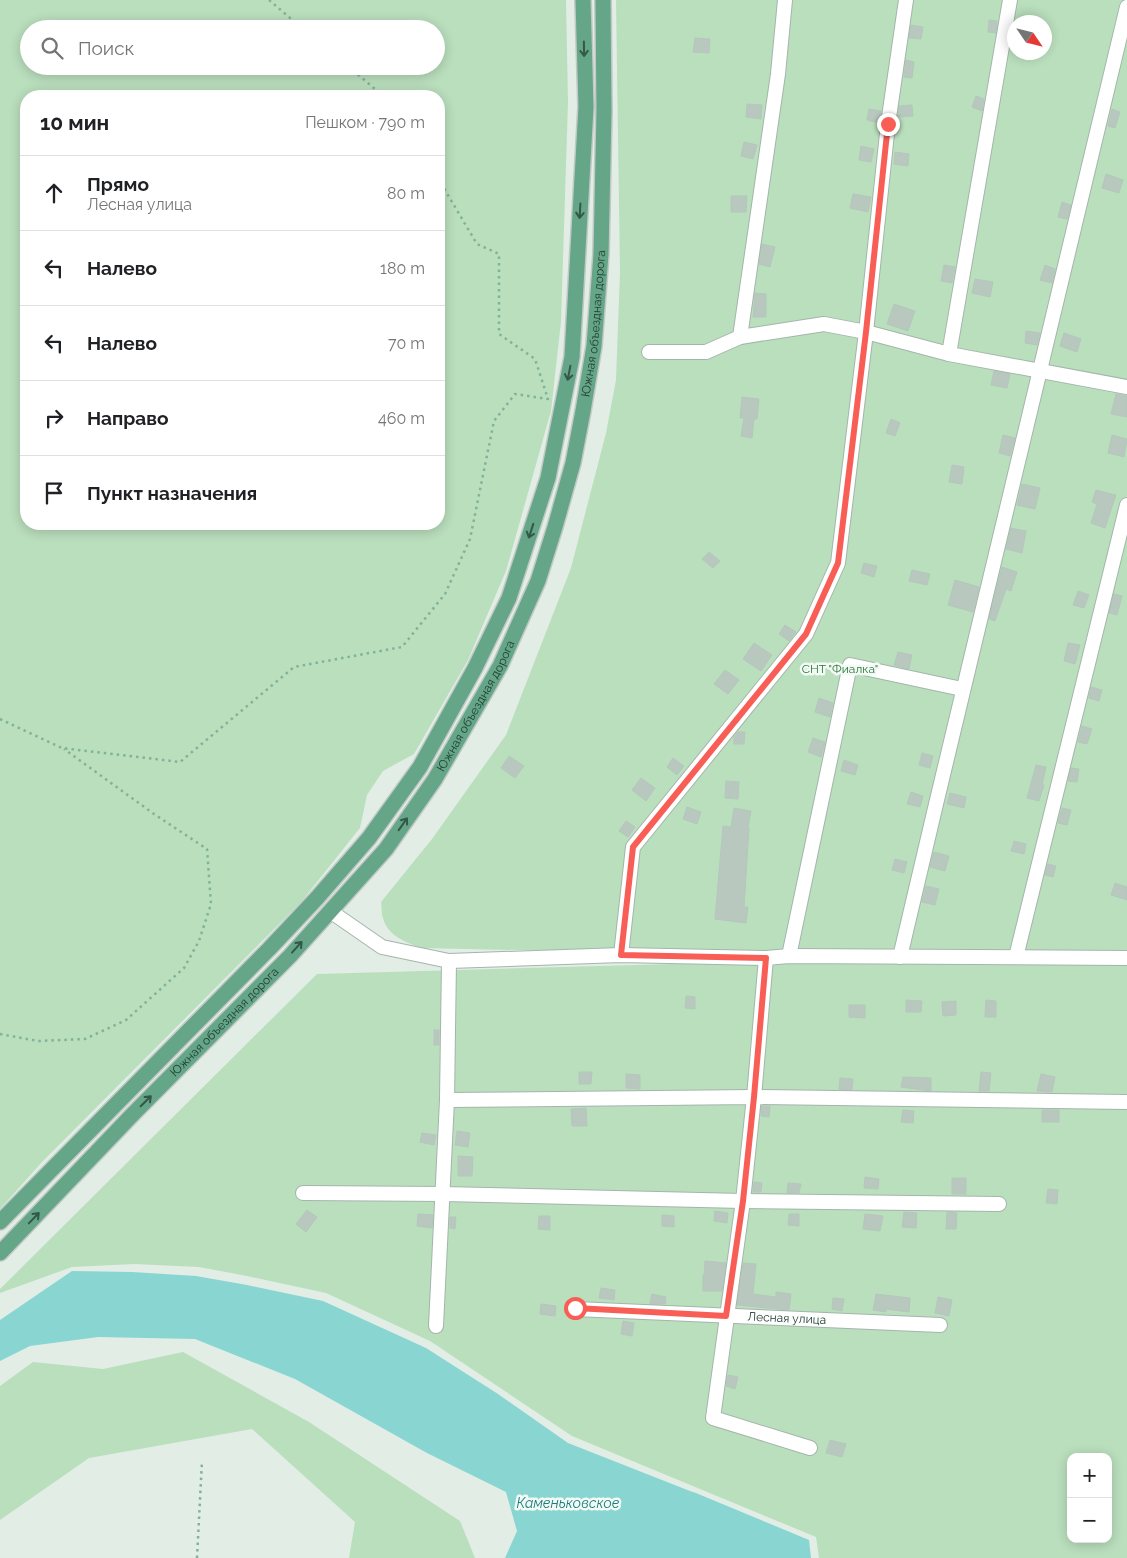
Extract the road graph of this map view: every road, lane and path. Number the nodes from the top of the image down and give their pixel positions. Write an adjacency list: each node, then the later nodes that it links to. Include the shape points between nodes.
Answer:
1 (269, 0): 8 (path)
2 (583, 0): 22 (main road, Южная объездная дорога, one-way to 22, via 586,107 572,358 548,478 509,598 475,668 420,767 370,838)
3 (603, 0): 23 (main road, Южная объездная дорога, one-way to 3, via 386,849 435,779 500,666 538,581 555,526 575,454 594,346 601,254)
4 (785, 0): 13 (street, via 778,74)
5 (906, 0): 12 (street, via 888,124)
6 (1010, 0): 15 (street)
7 (1127, 6): 16 (street)
8 (292, 20)
9 (358, 75): 10 (path)
10 (376, 90)
11 (445, 190): 21 (path, via 477,244 499,254 499,334 535,359 548,398 516,394 494,421 470,539 445,594 402,647 294,667 180,762)
12 (866, 332): 13 (street, via 824,324); 15 (street); 26 (street, via 838,563 806,634 633,847)
13 (740, 337): 14 (street, via 706,352)
14 (649, 352)
15 (949, 354): 16 (street)
16 (1041, 372): 17 (street); 19 (street)
17 (1127, 387)
18 (1127, 505): 29 (street)
19 (962, 689): 27 (street, via 850,665); 28 (street)
20 (0, 719): 21 (path)
21 (62, 748): 33 (path, via 207,849 211,904 199,941 184,968 126,1020 85,1039 38,1040)
22 (329, 884): 23 (main road); 24 (main road, Южная объездная дорога)
23 (343, 896): 25 (main road, Южная объездная дорога)
24 (317, 898): 25 (main road); 41 (main road, Южная объездная дорога)
25 (330, 911): 32 (street, via 382,947); 42 (main road, Южная объездная дорога, one-way to 25)
26 (621, 955): 30 (street); 32 (street)
27 (789, 956): 28 (street); 30 (street)
28 (900, 957): 29 (street)
29 (1016, 957): 31 (street)
30 (766, 958): 34 (street)
31 (1127, 958)
32 (449, 961): 35 (street)
33 (0, 1034)
34 (754, 1097): 35 (street); 36 (street); 39 (street)
35 (446, 1100): 38 (street)
36 (1127, 1102)
37 (303, 1193): 38 (street)
38 (442, 1194): 39 (street); 46 (street)
39 (743, 1201): 40 (street); 44 (street)
40 (999, 1204)
41 (0, 1222)
42 (0, 1253)
43 (575, 1308): 44 (street, Лесная улица)
44 (726, 1316): 45 (street, Лесная улица); 47 (street, via 713,1418)
45 (940, 1325)
46 (436, 1326)
47 (810, 1448)
48 (202, 1461): 49 (path)
49 (197, 1558)

